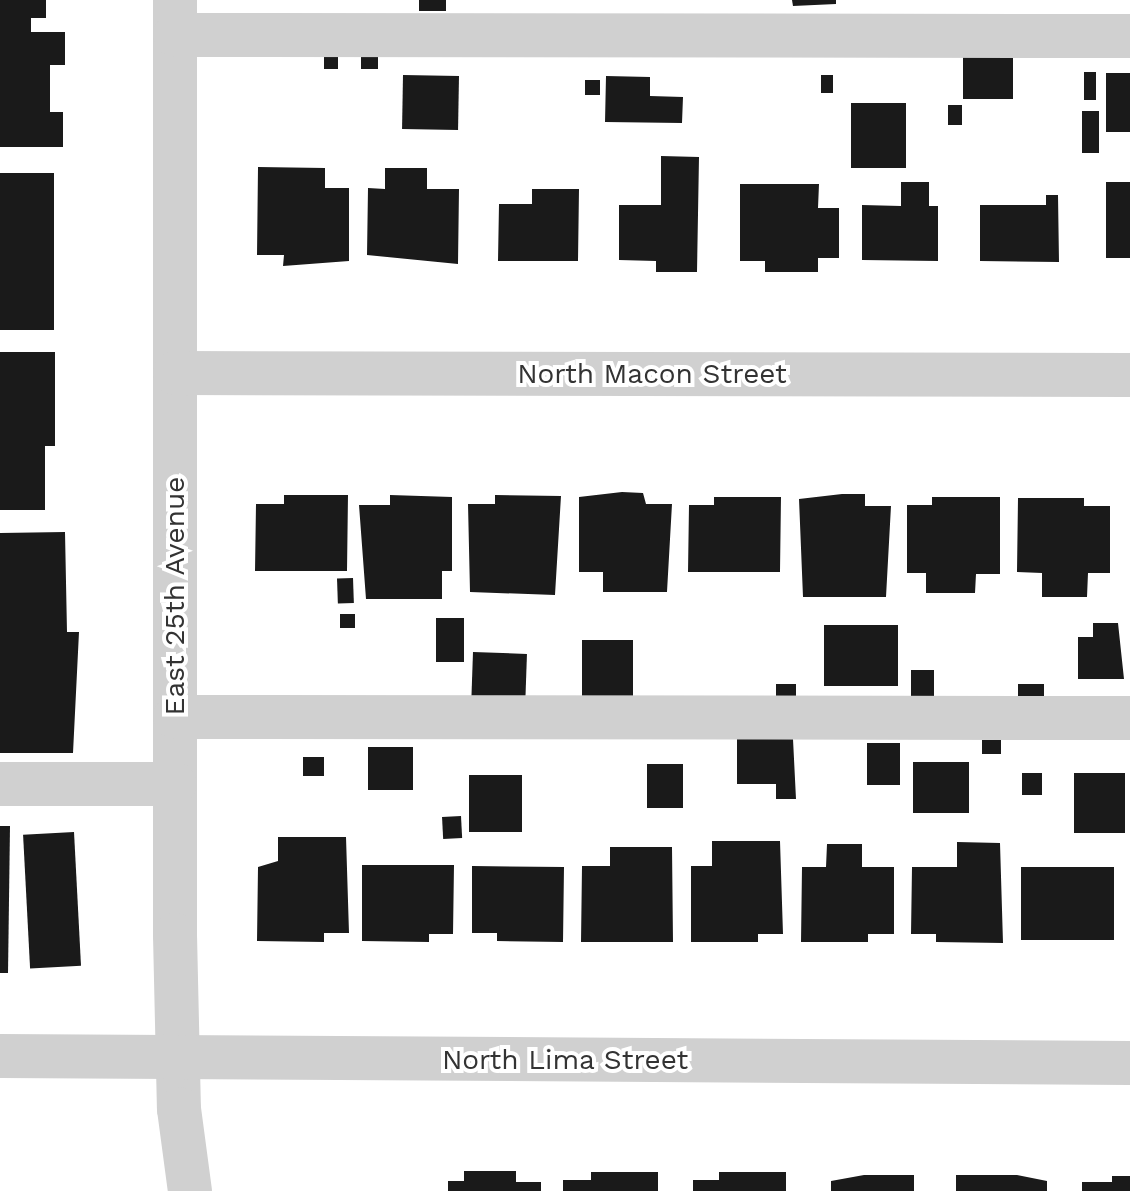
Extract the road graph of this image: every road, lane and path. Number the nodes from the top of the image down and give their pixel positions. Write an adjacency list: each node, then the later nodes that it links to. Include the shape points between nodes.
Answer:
1 (175, 18): 2 (street); 3 (street, East 25th Avenue)
2 (1130, 36)
3 (175, 373): 4 (street, North Macon Street); 5 (street, East 25th Avenue)
4 (1130, 375)
5 (175, 717): 6 (street); 8 (street, East 25th Avenue)
6 (1130, 718)
7 (0, 784): 8 (street)
8 (175, 784): 10 (street, East 25th Avenue)
9 (0, 1056): 10 (street, North Lima Street)
10 (178, 1058): 11 (street, North Lima Street); 12 (street, East 25th Avenue)
11 (1130, 1063)
12 (190, 1191)

